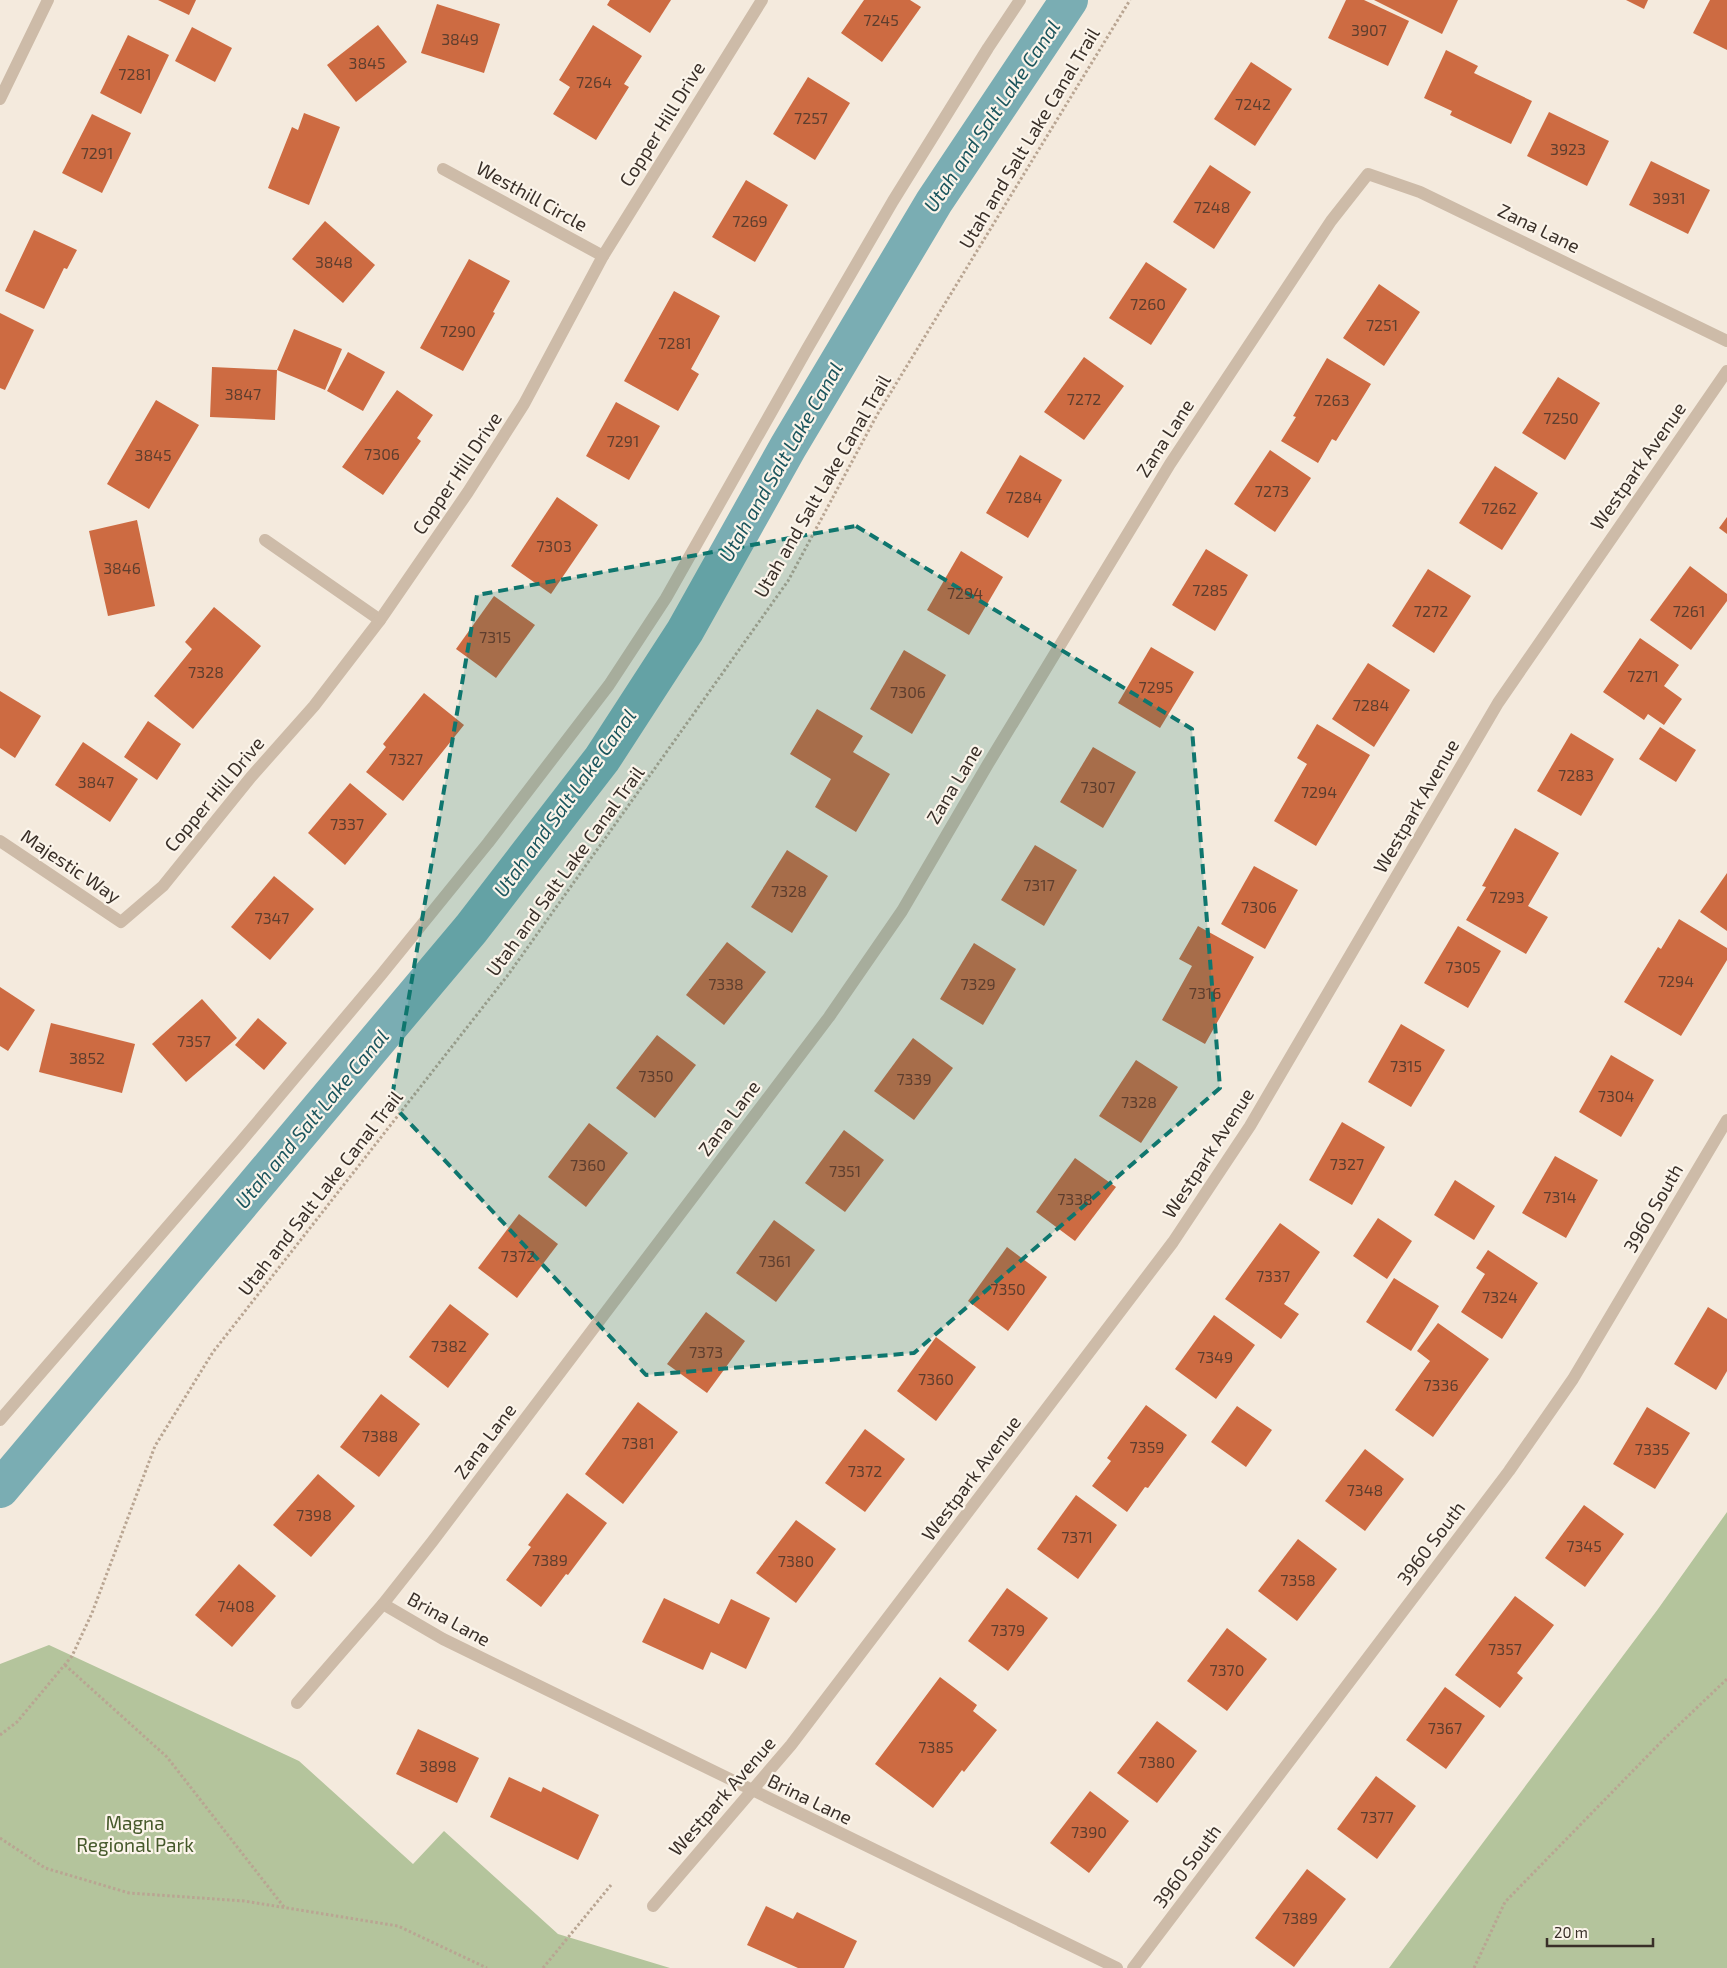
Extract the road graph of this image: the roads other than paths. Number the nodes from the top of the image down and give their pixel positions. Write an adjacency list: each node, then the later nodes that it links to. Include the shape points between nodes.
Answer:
1 (48, 0): 4 (street)
2 (762, 0): 6 (street, Copper Hill Drive)
3 (1020, 0): 14 (street, via 893,201 666,598 609,685 382,974)
4 (0, 99)
5 (443, 169): 6 (street, Westhill Circle)
6 (603, 256): 10 (street, Copper Hill Drive, via 524,404)
7 (1727, 340): 15 (street, Zana Lane, via 1420,192 1368,174 1331,221 1170,464 902,911 834,1009)
8 (1727, 371): 17 (street, Westpark Avenue, via 1498,703 1250,1126 1174,1242 797,1737)
9 (265, 540): 10 (street)
10 (380, 620): 12 (street, Copper Hill Drive, via 314,706 251,777 163,886)
11 (0, 841): 12 (street, Majestic Way)
12 (122, 922)
13 (1727, 1120): 20 (street, 3960 South, via 1573,1379 1514,1464)
14 (0, 1420)
15 (383, 1604): 16 (street, Zana Lane); 17 (street, Brina Lane, via 443,1639)
16 (297, 1703)
17 (751, 1791): 18 (street, Westpark Avenue); 19 (street, Brina Lane)
18 (653, 1906)
19 (1117, 1968)
20 (1133, 1968)

